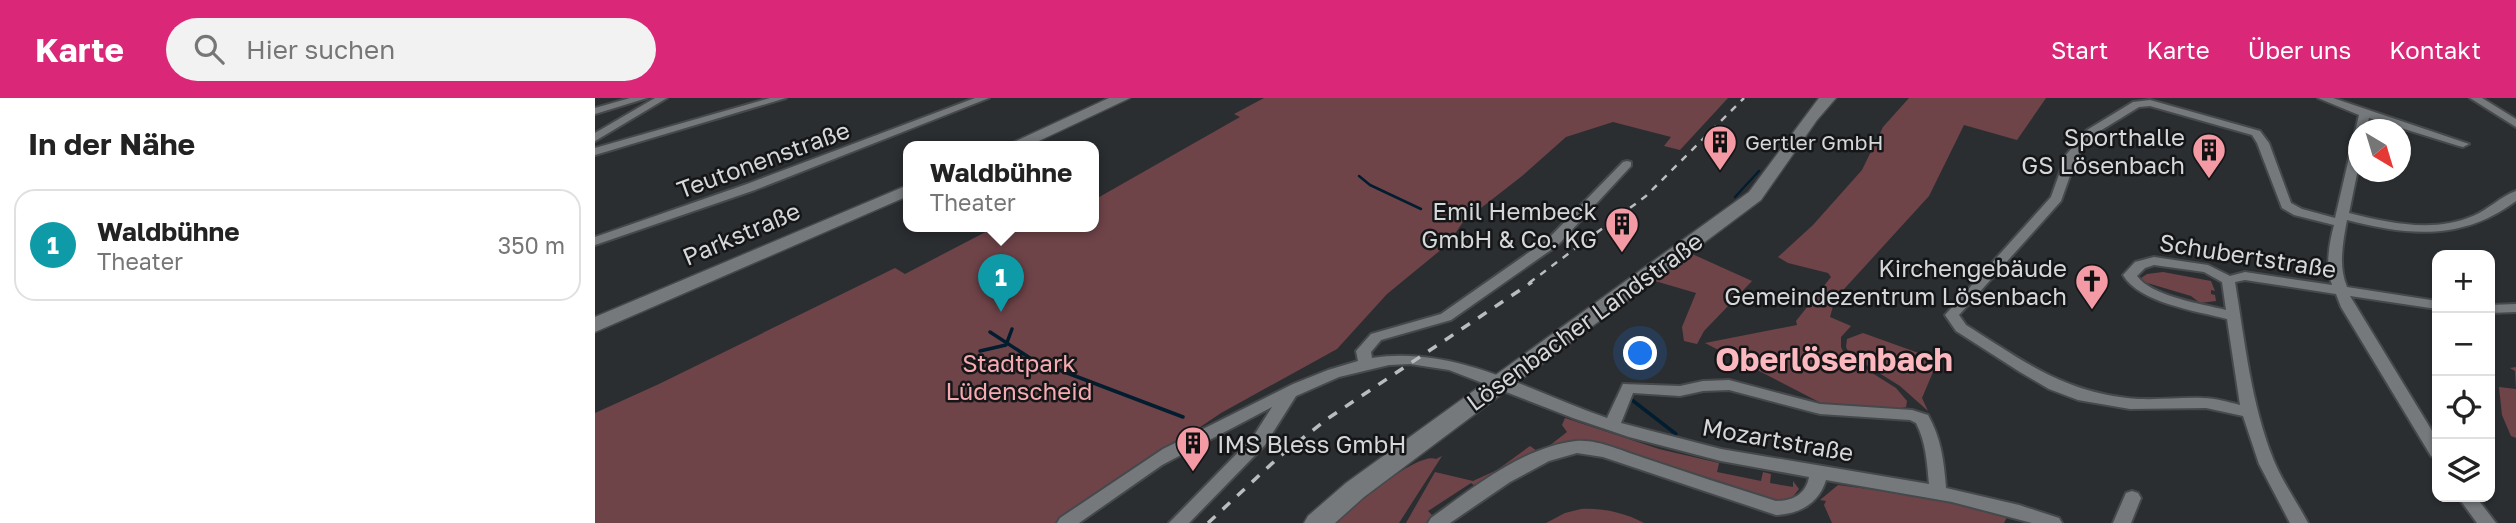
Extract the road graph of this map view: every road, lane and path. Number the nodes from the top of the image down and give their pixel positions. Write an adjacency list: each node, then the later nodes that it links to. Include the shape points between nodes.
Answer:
1 (642, 98): 9 (street)
2 (662, 98): 13 (street)
3 (781, 98): 16 (street)
4 (984, 98): 22 (street, Teutonenstraße)
5 (1122, 98): 14 (main road)
6 (1828, 98): 31 (main road, Lösenbacher Landstraße, via 1755,196)
7 (2323, 98): 10 (street)
8 (2475, 98): 12 (street)
9 (595, 111)
10 (2365, 113): 11 (street); 15 (street)
11 (2363, 119)
12 (2516, 124)
13 (595, 138)
14 (1024, 141)
15 (2463, 144)
16 (595, 152)
17 (1627, 163): 30 (street, via 1553,242 1446,317 1377,337 1363,351)
18 (2348, 182): 21 (street)
19 (903, 192): 29 (main road, Parkstraße)
20 (2516, 195): 21 (street, via 2484,219 2448,228)
21 (2340, 219): 24 (street, via 2333,262); 33 (street, via 2298,212 2287,205 2256,133 2156,104 2137,104 2105,122 2080,144 2057,198 1952,315 1961,328 2025,369 2083,396 2130,404 2206,403)
22 (595, 241)
23 (2228, 280): 24 (street, Schubertstraße, via 2245,276); 28 (street); 28 (street, Schubertstraße, via 2208,270 2154,261 2137,267 2129,279 2149,292)
24 (2340, 291): 25 (street, Schubertstraße); 35 (street)
25 (2432, 304)
26 (2516, 308): 27 (street)
27 (2495, 309)
28 (2233, 316): 33 (street)
29 (595, 325)
30 (1366, 364): 31 (street, Mozartstraße, via 1434,362); 32 (street, Mozartstraße)
31 (1499, 383): 34 (street, Mozartstraße); 42 (main road, Lösenbacher Landstraße)
32 (1292, 390): 40 (street, Mozartstraße, via 1146,467); 41 (street, via 1259,441)
33 (2248, 411): 46 (street, via 2273,482)
34 (1612, 426): 36 (street, Mozartstraße, via 1680,446); 37 (street, via 1628,388 1680,391 1729,385 1819,409 1912,415 1925,421 1929,432)
35 (2432, 445)
36 (1818, 473): 37 (street, Mozartstraße); 43 (street, via 1817,487 1806,498 1791,507 1776,508 1577,447 1523,468)
37 (1938, 491): 44 (street, Mozartstraße)
38 (2132, 498): 45 (street)
39 (2470, 502): 47 (street)
40 (1066, 523)
41 (1178, 523)
42 (1317, 523)
43 (1437, 523)
44 (2053, 523)
45 (2122, 523)
46 (2299, 523)
47 (2487, 523)

